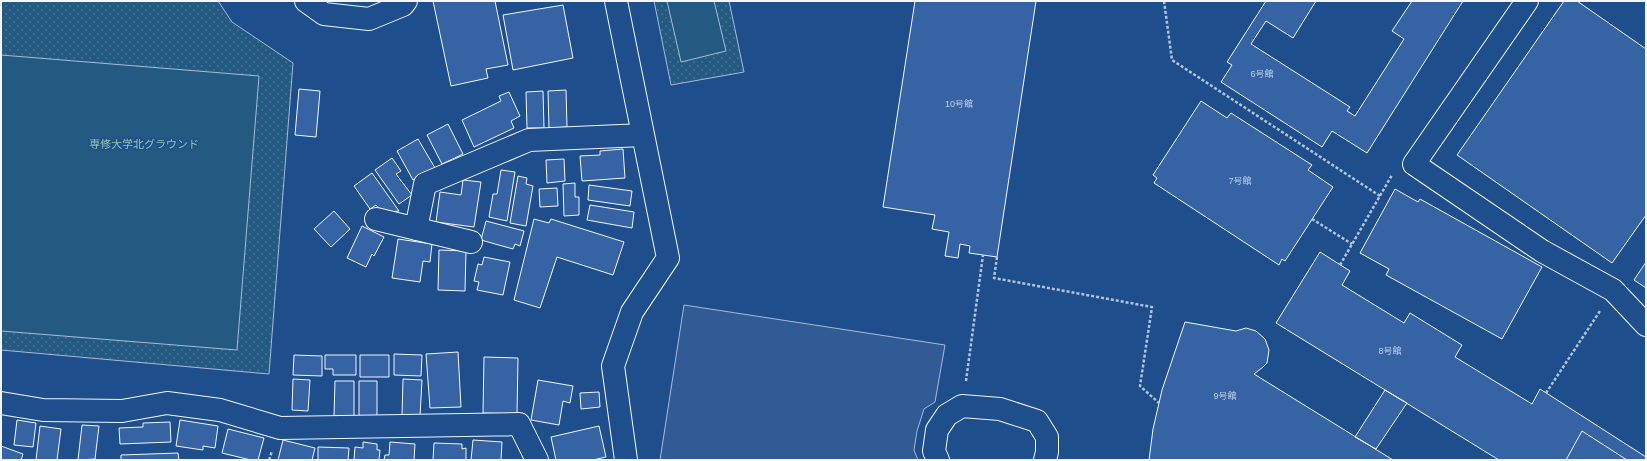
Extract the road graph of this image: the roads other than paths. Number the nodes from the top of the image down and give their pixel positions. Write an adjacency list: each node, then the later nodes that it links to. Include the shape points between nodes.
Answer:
1 (306, 1): 2 (street, via 324,14 369,19 403,5)
2 (406, 1)
3 (616, 1): 5 (street)
4 (1527, 1): 9 (street, via 1414,164 1542,251 1613,290)
5 (643, 135): 7 (street, via 529,140 425,184); 12 (street, via 668,258 632,312 613,366)
6 (376, 219): 7 (street)
7 (416, 229): 8 (street)
8 (471, 242)
9 (1646, 325)
10 (1, 403): 11 (street, via 43,410 122,411 167,403 220,410 280,428 519,424)
11 (537, 460)
12 (626, 460)
13 (938, 460): 14 (street, via 934,451 937,430 947,415 962,406 1000,409 1037,421 1047,437)
14 (1045, 460)

